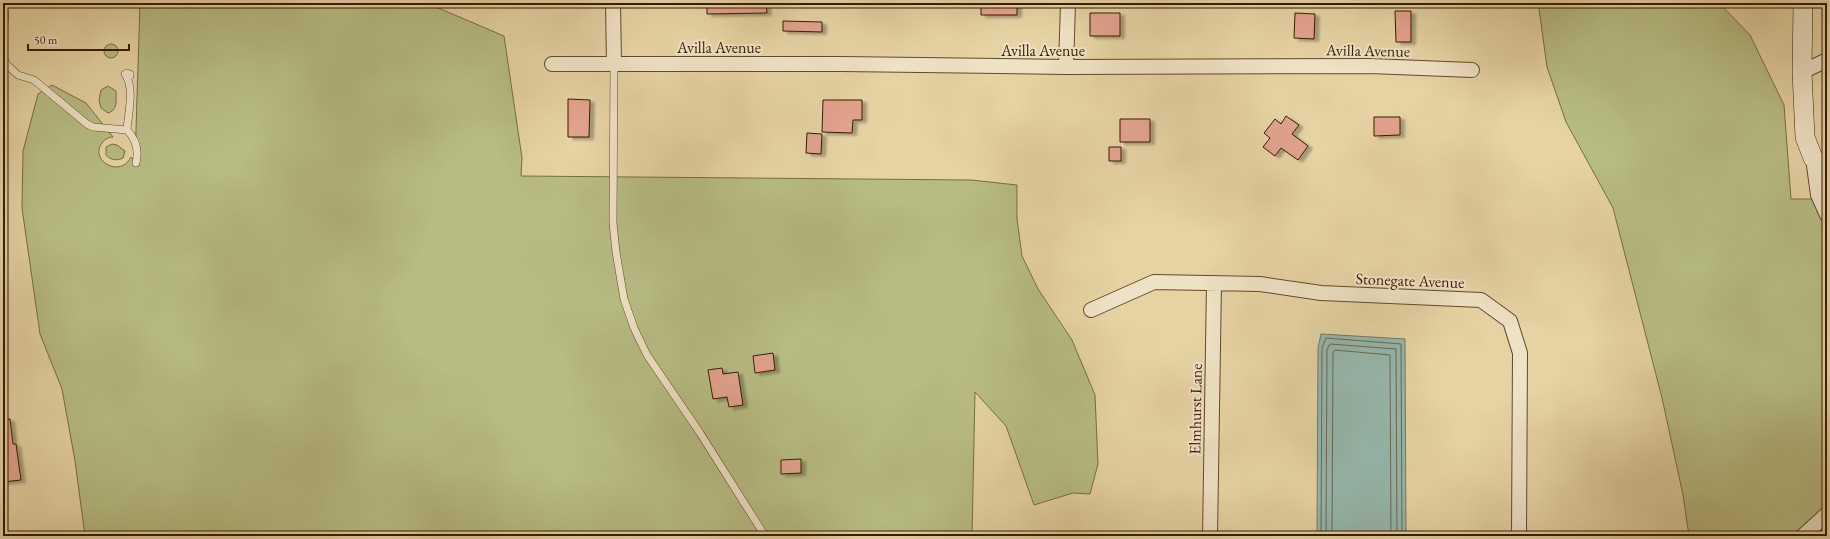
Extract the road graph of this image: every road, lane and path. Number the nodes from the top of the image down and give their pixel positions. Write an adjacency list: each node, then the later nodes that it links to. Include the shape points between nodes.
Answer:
1 (613, 3): 9 (street)
2 (1068, 3): 10 (street)
3 (1802, 3): 12 (street)
4 (3, 6): 5 (lane)
5 (3, 38)
6 (3, 57): 14 (lane, via 7,65 18,75 34,80 87,124 93,127)
7 (1827, 60): 12 (street)
8 (552, 64): 9 (street, Avilla Avenue)
9 (614, 64): 10 (street, Avilla Avenue); 22 (lane, via 613,223 624,300 647,355)
10 (1066, 67): 11 (street, Avilla Avenue, via 1370,66)
11 (1472, 70)
12 (1802, 72): 15 (street, via 1805,137)
13 (127, 78): 14 (lane, via 130,92)
14 (127, 130): 16 (lane, via 135,141)
15 (1813, 158): 17 (street); 18 (street, via 1818,195)
16 (136, 163)
17 (1827, 170)
18 (1827, 215)
19 (1214, 283): 20 (street, Stonegate Avenue, via 1154,282); 23 (street, Elmhurst Lane); 24 (street, Stonegate Avenue, via 1260,284 1321,293 1481,300 1510,320 1520,353)
20 (1091, 310)
21 (1827, 514): 25 (street)
22 (765, 536)
23 (1210, 536)
24 (1519, 536)
25 (1804, 536)

